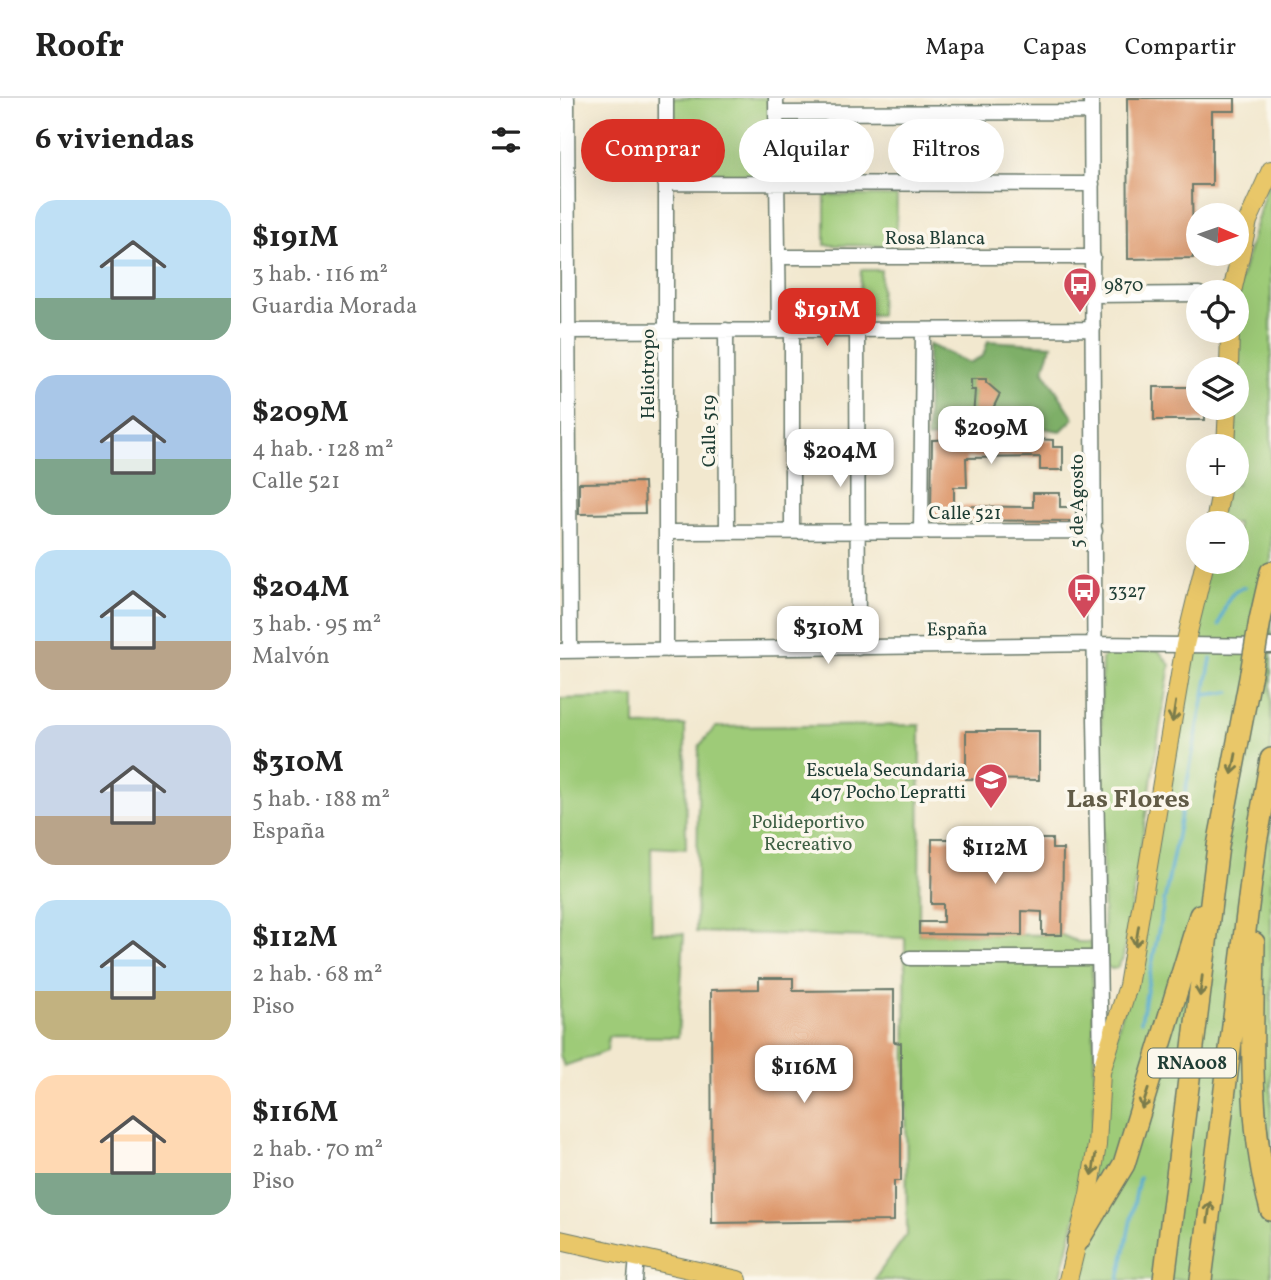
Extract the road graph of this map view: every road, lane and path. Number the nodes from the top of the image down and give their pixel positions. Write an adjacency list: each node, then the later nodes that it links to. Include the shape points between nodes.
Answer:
1 (567, 98): 20 (street)
2 (666, 98): 7 (street, Heliotropo)
3 (776, 105): 4 (street); 8 (street)
4 (867, 105): 5 (street)
5 (1091, 105): 9 (street, 5 de Agosto)
6 (1271, 170): 12 (main road, via 1248,221)
7 (665, 183): 8 (street); 21 (street, Heliotropo)
8 (777, 184): 9 (street); 10 (street)
9 (1092, 184): 11 (street, 5 de Agosto)
10 (778, 257): 11 (street, Rosa Blanca); 17 (street)
11 (1093, 257): 14 (street, 5 de Agosto)
12 (1235, 280)
13 (1186, 294): 14 (street)
14 (1093, 295): 15 (street, 5 de Agosto)
15 (1093, 329): 19 (street); 27 (street, 5 de Agosto)
16 (726, 330): 17 (street); 21 (street); 23 (street, Calle 519)
17 (785, 330): 18 (street); 24 (street)
18 (857, 330): 19 (street); 25 (street)
19 (923, 330): 26 (street)
20 (564, 331): 21 (street); 35 (street)
21 (666, 331): 22 (street, Heliotropo)
22 (666, 531): 23 (street, Calle 521); 34 (street, Heliotropo)
23 (727, 531): 24 (street, Calle 521)
24 (792, 531): 25 (street, Calle 521)
25 (858, 531): 26 (street, Calle 521); 33 (street)
26 (921, 531): 27 (street, Calle 521)
27 (1095, 531): 30 (street, 5 de Agosto)
28 (1271, 572): 38 (highway, RNA008, one-way to 38, bridge)
29 (1202, 574): 31 (main road)
30 (1095, 644): 31 (street, España); 33 (street, España); 40 (street, 5 de Agosto)
31 (1185, 645): 32 (street, España); 41 (main road, one-way to 41, via 1128,985)
32 (1271, 646)
33 (858, 648): 34 (street, España)
34 (666, 650): 35 (street, España)
35 (565, 651)
36 (1271, 759): 37 (highway, RNA008)
37 (1256, 843): 42 (highway, via 1255,1122 1259,1167); 50 (highway, RNA008, one-way to 37)
38 (1219, 846): 44 (highway, one-way to 44, via 1124,1164); 49 (highway, RNA008, one-way to 49)
39 (910, 958): 40 (street)
40 (1099, 958): 41 (street, 5 de Agosto)
41 (1101, 1072): 44 (main road, one-way to 44, via 1097,1146)
42 (1271, 1210)
43 (560, 1240): 45 (main road)
44 (1078, 1241): 48 (main road)
45 (637, 1258): 46 (street); 47 (main road)
46 (635, 1280)
47 (738, 1280)
48 (1068, 1280)
49 (1164, 1280)
50 (1201, 1280)

